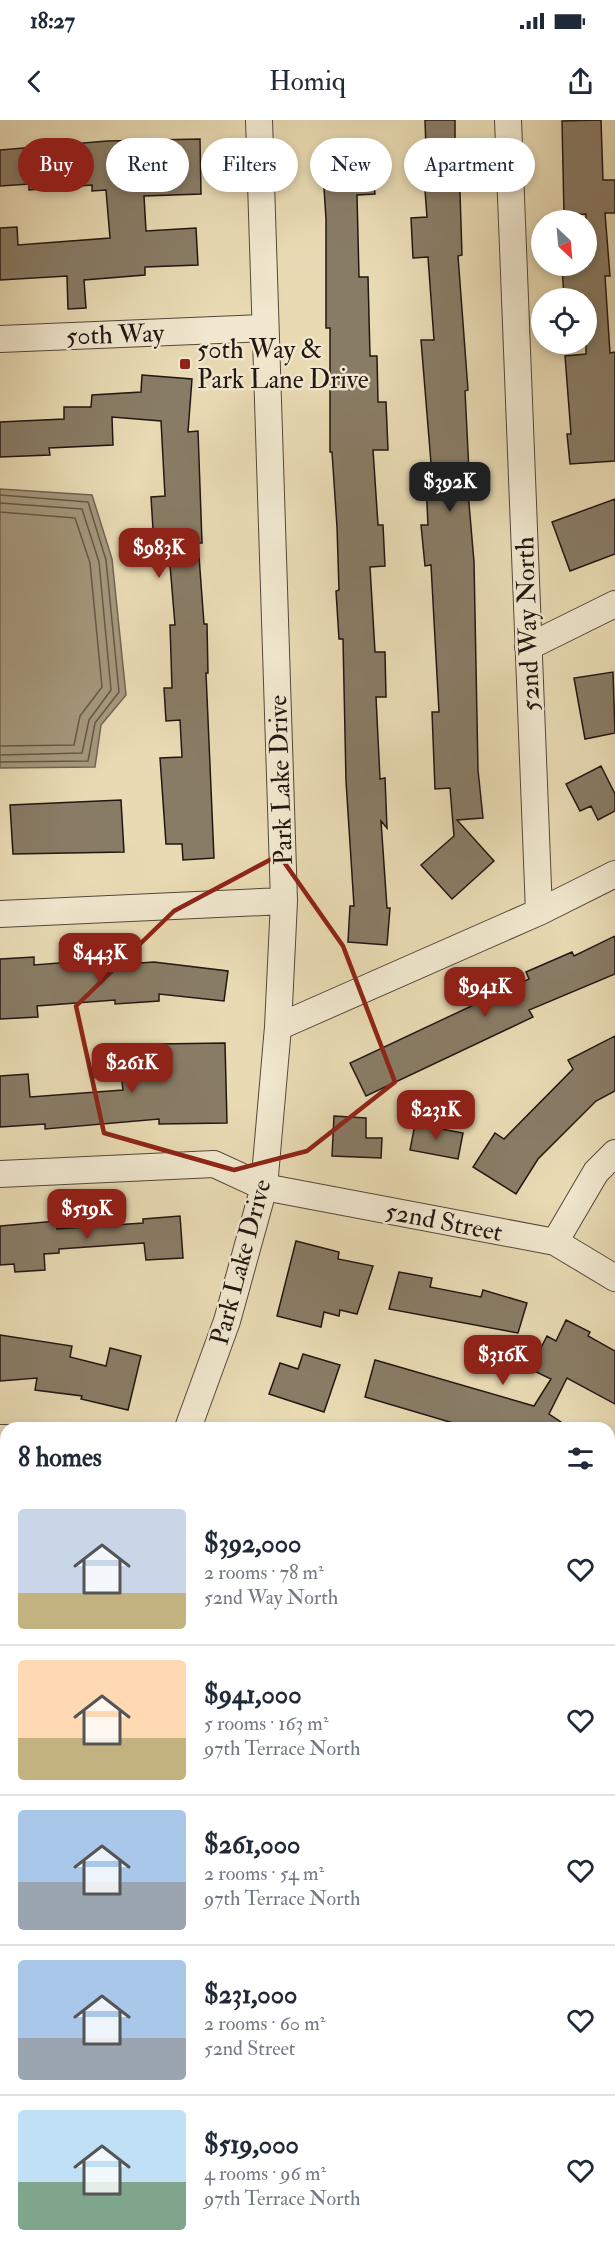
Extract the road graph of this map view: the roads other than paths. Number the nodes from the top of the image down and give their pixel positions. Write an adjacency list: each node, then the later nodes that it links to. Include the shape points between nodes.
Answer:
1 (259, 120): 3 (street, Park Lake Drive)
2 (508, 120): 6 (street, 52nd Way North)
3 (265, 328): 4 (street, 50th Way); 8 (street, Park Lake Drive)
4 (0, 339)
5 (615, 604): 6 (street)
6 (528, 647): 9 (street, 52nd Way North)
7 (615, 874): 9 (street)
8 (284, 901): 10 (street); 11 (street, Park Lake Drive)
9 (538, 912): 11 (street)
10 (0, 914)
11 (278, 1027): 14 (street, Park Lake Drive)
12 (615, 1153): 15 (street, via 596,1172)
13 (0, 1174): 14 (street, 52nd Street, via 214,1164)
14 (264, 1186): 15 (street, 52nd Street); 17 (street, Park Lake Drive, via 227,1321)
15 (555, 1242): 16 (street, 52nd Street)
16 (615, 1278)
17 (190, 1422)

